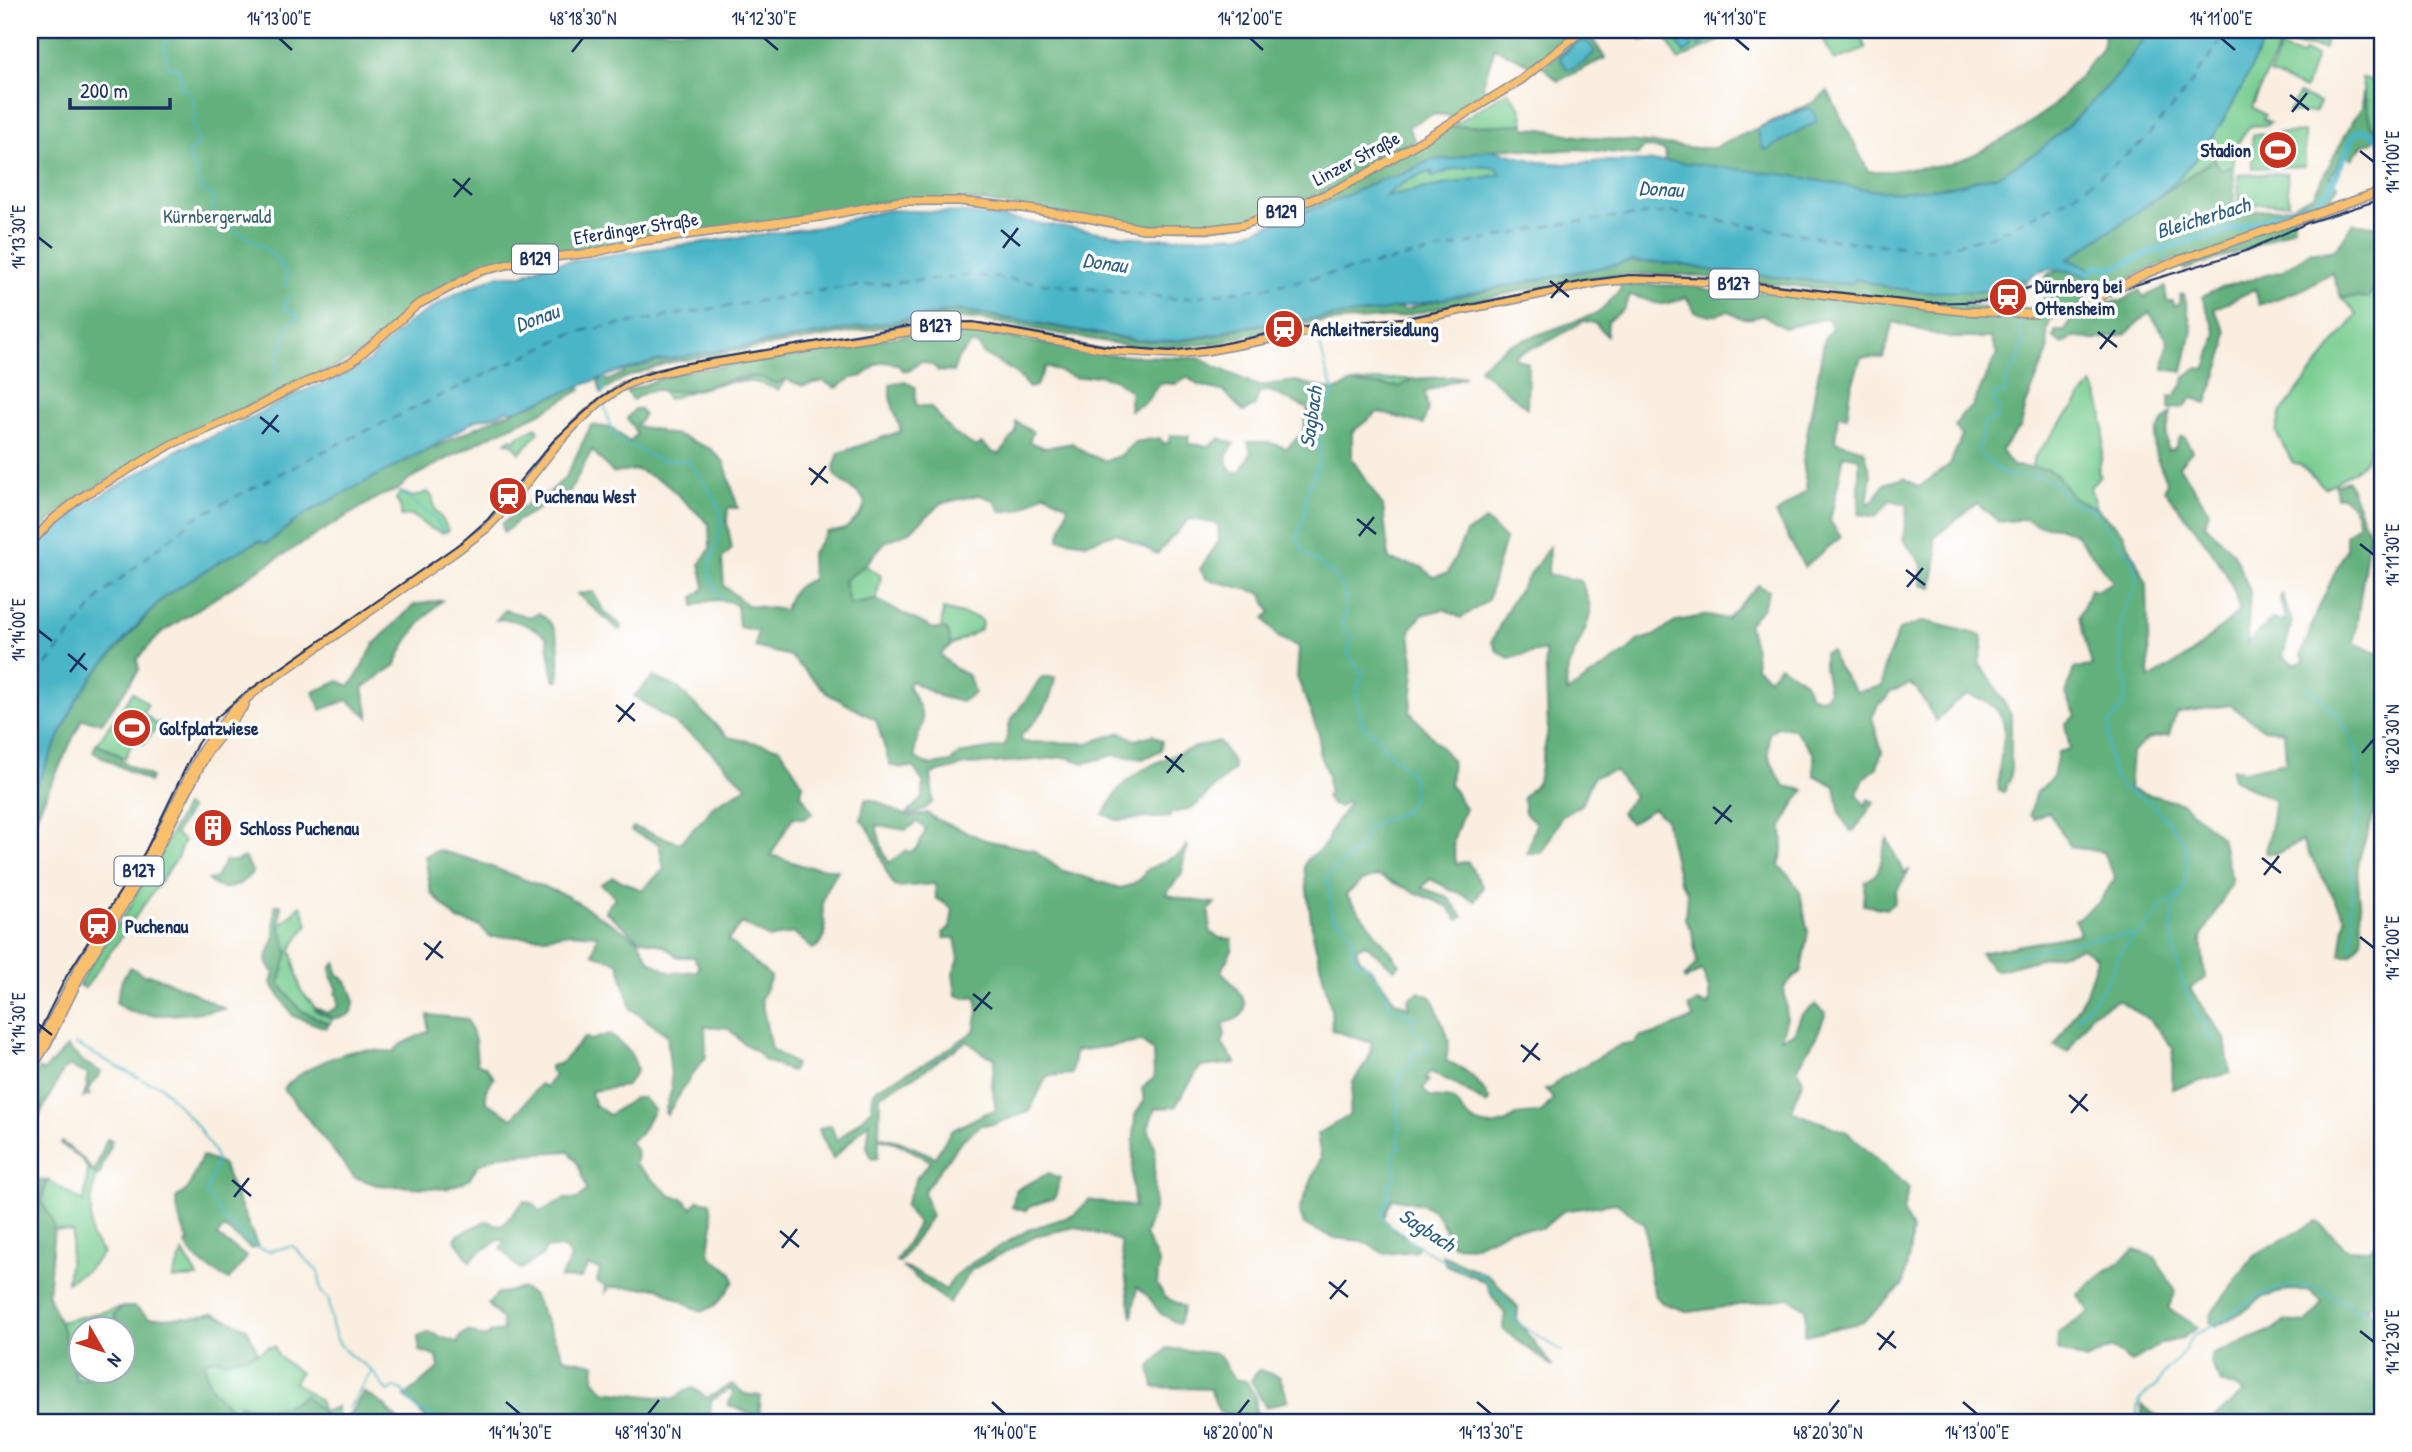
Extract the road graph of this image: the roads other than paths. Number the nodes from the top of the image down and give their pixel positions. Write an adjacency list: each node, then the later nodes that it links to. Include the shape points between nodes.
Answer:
1 (1583, 30): 3 (main road, Linzer Straße / B129, via 1490,100 1346,185 1252,222 1221,228 1143,229)
2 (2382, 191): 4 (main road, bridge, via 2151,271)
3 (1115, 224): 6 (main road, Eferdinger Straße / B129, via 979,203 901,201 488,268 417,305 352,362 172,444 80,498)
4 (2085, 304)
5 (2033, 314): 7 (main road, B127, via 1639,278 1404,322 1316,331 1196,352 1117,351 980,327 943,326 668,371 635,381 599,403 486,527)
6 (30, 544)
7 (276, 676): 8 (main road, B127, via 239,704 207,743 150,853 79,967); 9 (main road, B127, via 240,710 211,747 155,855 84,969)
8 (30, 1062)
9 (30, 1072)

